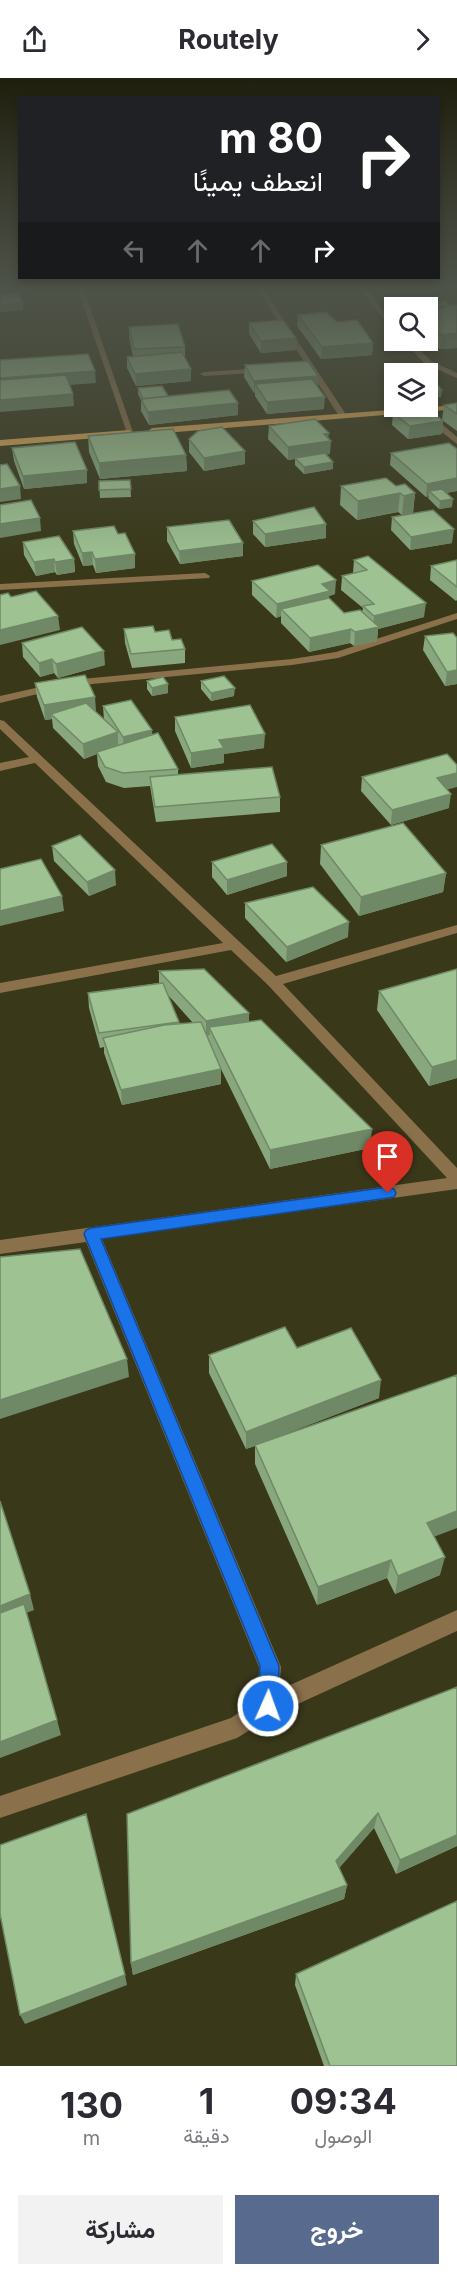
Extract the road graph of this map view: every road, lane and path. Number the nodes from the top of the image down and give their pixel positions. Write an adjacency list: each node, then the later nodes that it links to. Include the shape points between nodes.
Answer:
1 (112, 380): 8 (street)
2 (320, 380): 6 (street)
3 (457, 407): 4 (main road)
4 (438, 409)
5 (384, 413): 6 (main road)
6 (343, 416): 8 (main road)
7 (428, 417): 9 (street)
8 (131, 433): 10 (main road)
9 (457, 441)
10 (0, 443)
11 (205, 576): 12 (street)
12 (0, 587)
13 (457, 616): 14 (street, via 338,656 71,683)
14 (0, 700)
15 (0, 723): 16 (street)
16 (38, 759): 17 (street); 19 (street)
17 (0, 767)
18 (457, 928): 20 (street)
19 (235, 945): 20 (street); 21 (street)
20 (273, 982): 22 (street)
21 (0, 988)
22 (457, 1178)
23 (457, 1183): 24 (street)
24 (91, 1234): 25 (street); 27 (street, via 270,1666)
25 (0, 1247)
26 (457, 1620): 27 (street)
27 (268, 1706): 28 (street, via 237,1727)
28 (0, 1807)

